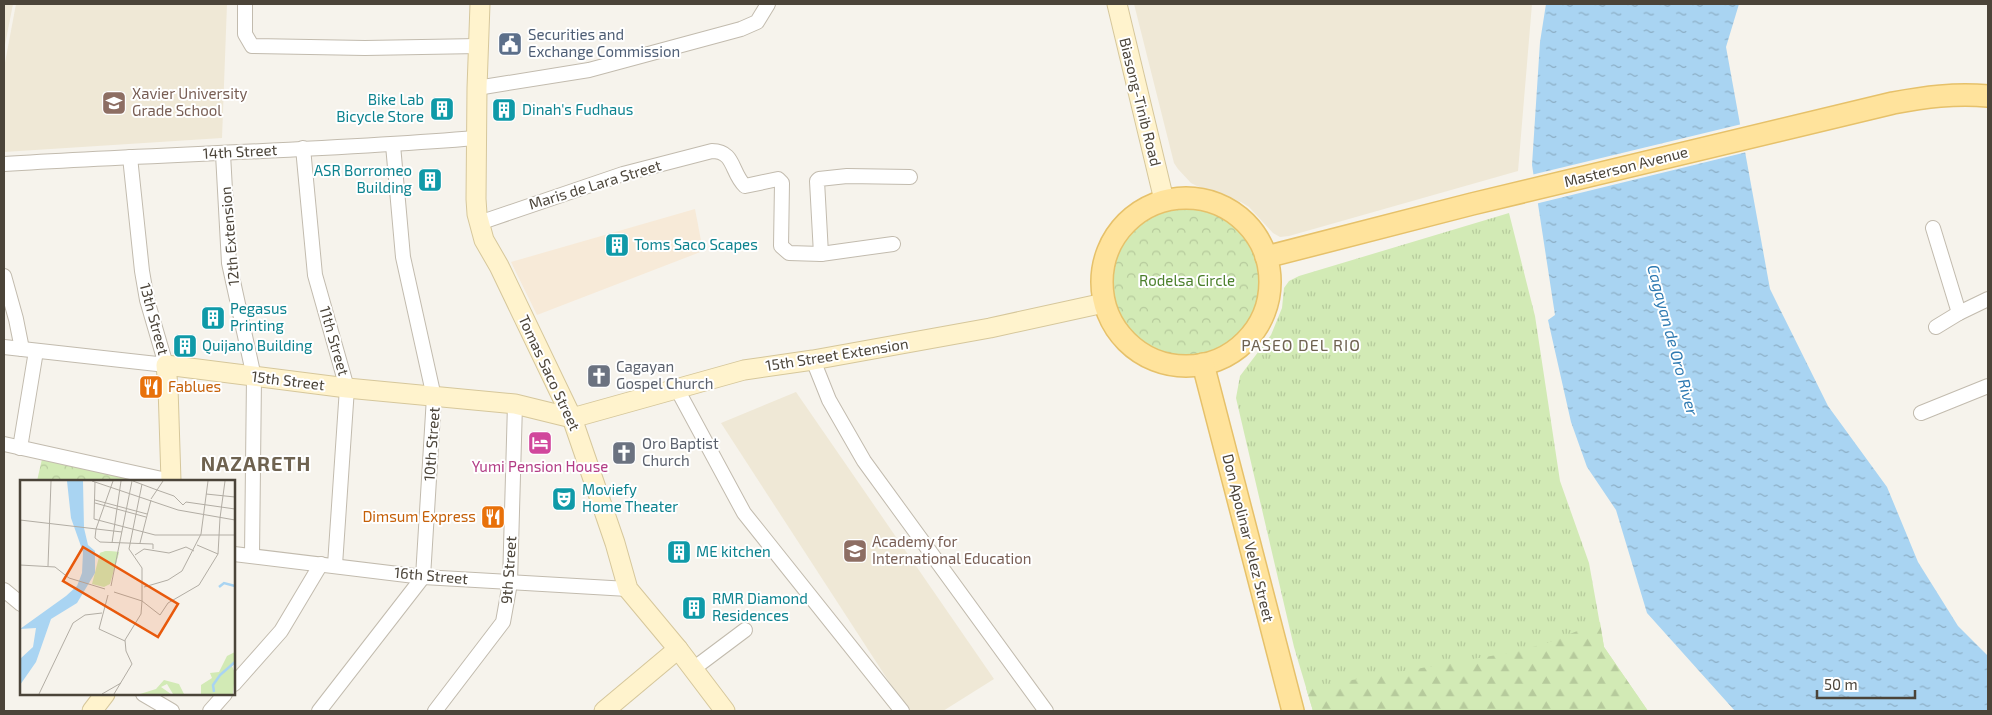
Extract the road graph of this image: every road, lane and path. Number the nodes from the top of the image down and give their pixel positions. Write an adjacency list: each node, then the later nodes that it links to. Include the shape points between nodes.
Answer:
1 (246, 4): 5 (street, via 245,34 252,46)
2 (480, 4): 5 (street, Tomas Saco Street)
3 (768, 4): 6 (street, via 752,25 589,70)
4 (1117, 4): 15 (street, Biasong-Tinib Road)
5 (479, 46): 6 (street, Tomas Saco Street)
6 (477, 88): 8 (street, Tomas Saco Street)
7 (1988, 96): 20 (main road, Masterson Avenue, via 1932,96 1893,103)
8 (476, 138): 9 (street, 14th Street); 16 (street, Tomas Saco Street)
9 (393, 145): 10 (street, 14th Street); 35 (street, 10th Street, via 403,257)
10 (303, 148): 11 (street, 14th Street); 33 (street, 11th Street, via 314,275)
11 (224, 154): 12 (street, 14th Street); 31 (street, 12th Extension, via 229,263)
12 (130, 157): 13 (street, 14th Street); 30 (street, 13th Street, via 142,271)
13 (4, 164)
14 (910, 177): 19 (street, via 819,179)
15 (1164, 200): 20 (main road, via 1202,199 1226,208 1247,224); 23 (main road, via 1137,213 1111,244 1103,268)
16 (479, 223): 19 (street, Maris de Lara Street, via 623,174 712,150 726,154 745,186 778,179 782,183 781,246 789,253); 38 (street, Tomas Saco Street, via 484,240 500,266)
17 (1932, 228): 24 (street)
18 (893, 244): 19 (street)
19 (821, 254)
20 (1266, 257): 29 (main road, via 1269,294 1256,328 1230,353)
21 (4, 276): 27 (street)
22 (1988, 299): 24 (street)
23 (1104, 303): 28 (street, 15th Street Extension, via 990,328); 29 (main road, via 1126,341 1146,356 1170,364)
24 (1960, 313): 25 (street)
25 (1936, 327)
26 (4, 347): 27 (street, 15th Street)
27 (29, 350): 30 (street, 15th Street); 40 (street)
28 (813, 360): 34 (street, 15th Street Extension, via 744,370); 66 (street, via 829,400 864,461)
29 (1203, 364): 67 (main road, Don Apolinar Velez Street)
30 (166, 365): 31 (street, 15th Street); 42 (street, 13th Street)
31 (254, 377): 33 (street, 15th Street); 44 (street, 12th Extension)
32 (1988, 386): 37 (street)
33 (347, 388): 35 (street, 15th Street); 45 (street, 11th Street)
34 (677, 389): 38 (street, 15th Street Extension); 65 (street, via 744,513)
35 (434, 397): 36 (street, 15th Street); 46 (street, 10th Street)
36 (515, 404): 38 (street, 15th Street); 47 (street, 9th Street)
37 (1921, 413)
38 (572, 418): 48 (street, Tomas Saco Street)
39 (4, 444): 40 (street)
40 (20, 448): 41 (street)
41 (166, 480)
42 (171, 480)
43 (235, 554): 44 (street, 16th Street)
44 (252, 556): 45 (street, 16th Street)
45 (328, 564): 46 (street, 16th Street); 54 (street, 11th Street, via 281,631)
46 (423, 577): 47 (street, 16th Street); 61 (street)
47 (510, 583): 48 (street, 16th Street); 62 (street, 9th Street, via 504,622)
48 (628, 589): 52 (street, Tomas Saco Street)
49 (5, 592): 50 (street)
50 (20, 603)
51 (745, 630): 53 (street)
52 (678, 649): 53 (street, Tomas Saco Street); 63 (street)
53 (693, 669): 64 (street, Tomas Saco Street)
54 (235, 683)
55 (104, 695): 58 (street)
56 (145, 695): 59 (street)
57 (224, 695): 60 (street)
58 (92, 711)
59 (172, 711)
60 (210, 711)
61 (319, 711)
62 (434, 711)
63 (604, 711)
64 (725, 711)
65 (902, 711)
66 (1046, 711)
67 (1293, 711)

